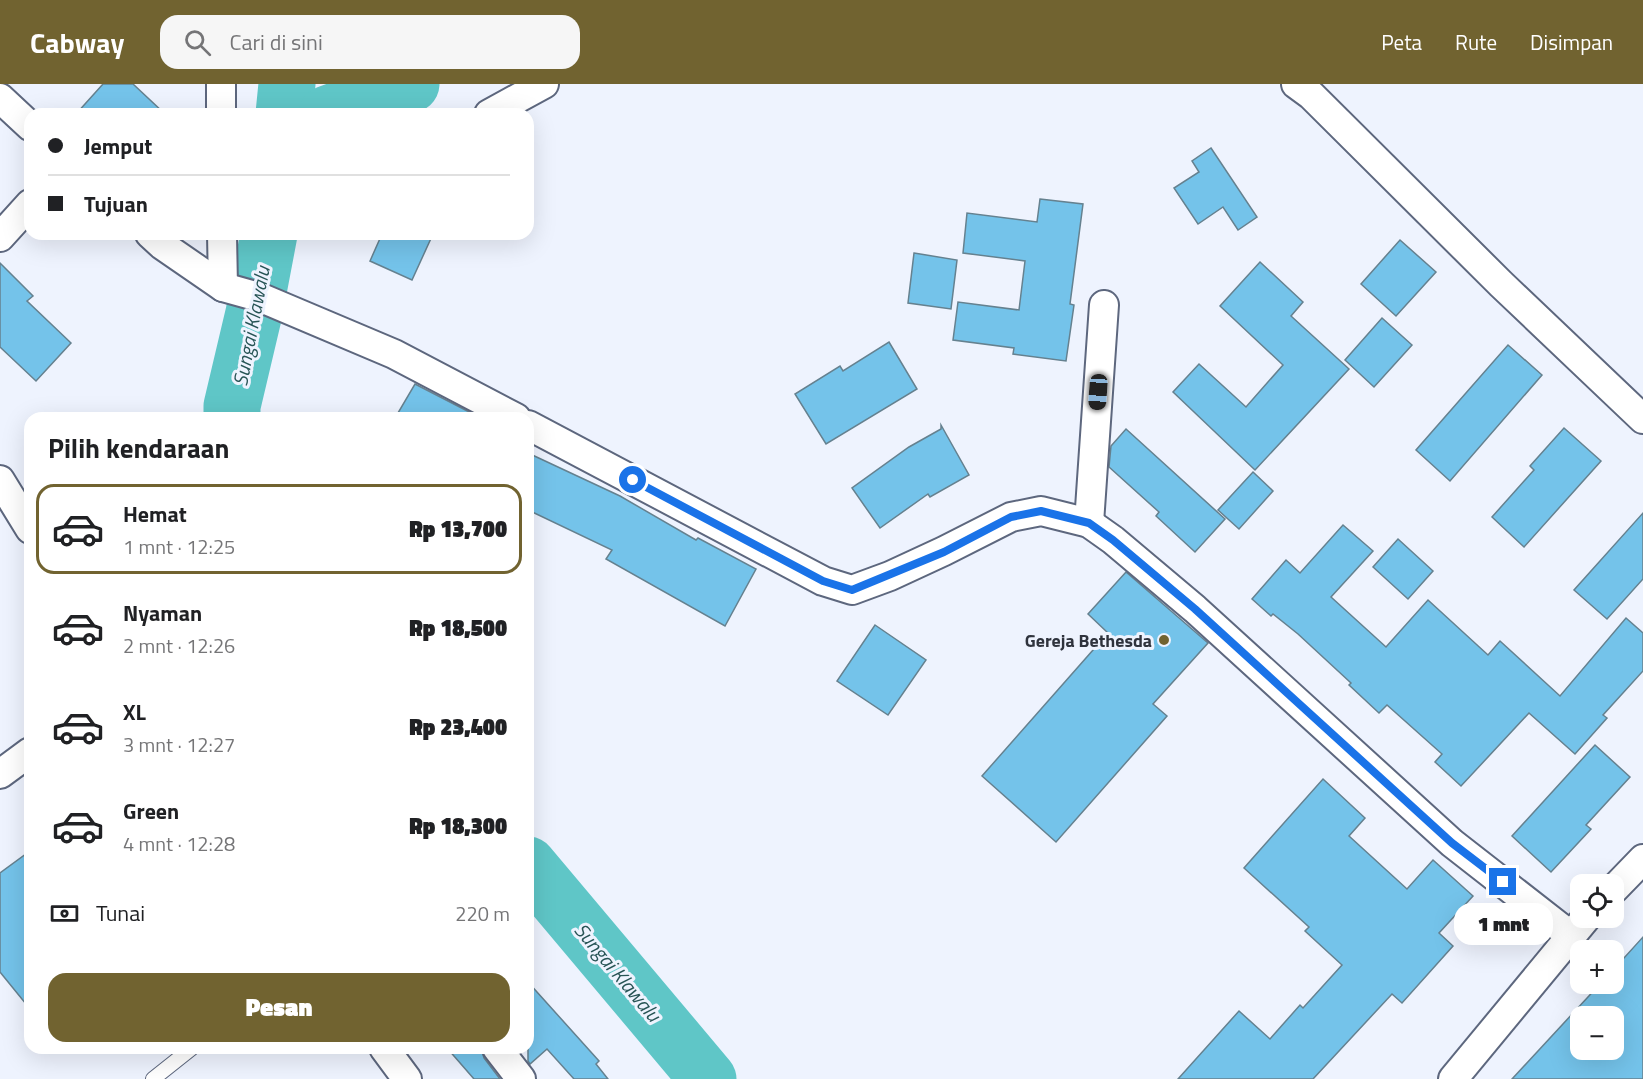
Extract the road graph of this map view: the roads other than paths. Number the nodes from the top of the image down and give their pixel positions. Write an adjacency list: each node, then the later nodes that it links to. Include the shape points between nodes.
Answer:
1 (221, 84): 5 (street)
2 (544, 84): 6 (street)
3 (1296, 84): 15 (street)
4 (0, 98): 7 (street)
5 (221, 108)
6 (500, 108)
7 (24, 120)
8 (24, 211): 9 (street)
9 (0, 237)
10 (157, 240): 12 (street)
11 (224, 240): 12 (street)
12 (240, 292): 14 (street, via 394,354)
13 (1104, 305): 19 (street)
14 (505, 412)
15 (1643, 419)
16 (534, 428): 19 (street, via 823,581 852,590 944,552 1011,517 1041,511)
17 (0, 480): 18 (street)
18 (24, 519)
19 (1089, 523): 24 (street, via 1195,609 1452,843)
20 (24, 756): 21 (street)
21 (0, 774)
22 (1643, 859): 23 (street)
23 (1624, 879)
24 (1570, 921)
25 (1576, 928): 32 (street)
26 (184, 1054): 29 (lane)
27 (388, 1054): 30 (street)
28 (502, 1054): 31 (street)
29 (153, 1079)
30 (407, 1079)
31 (521, 1079)
32 (1453, 1079)

